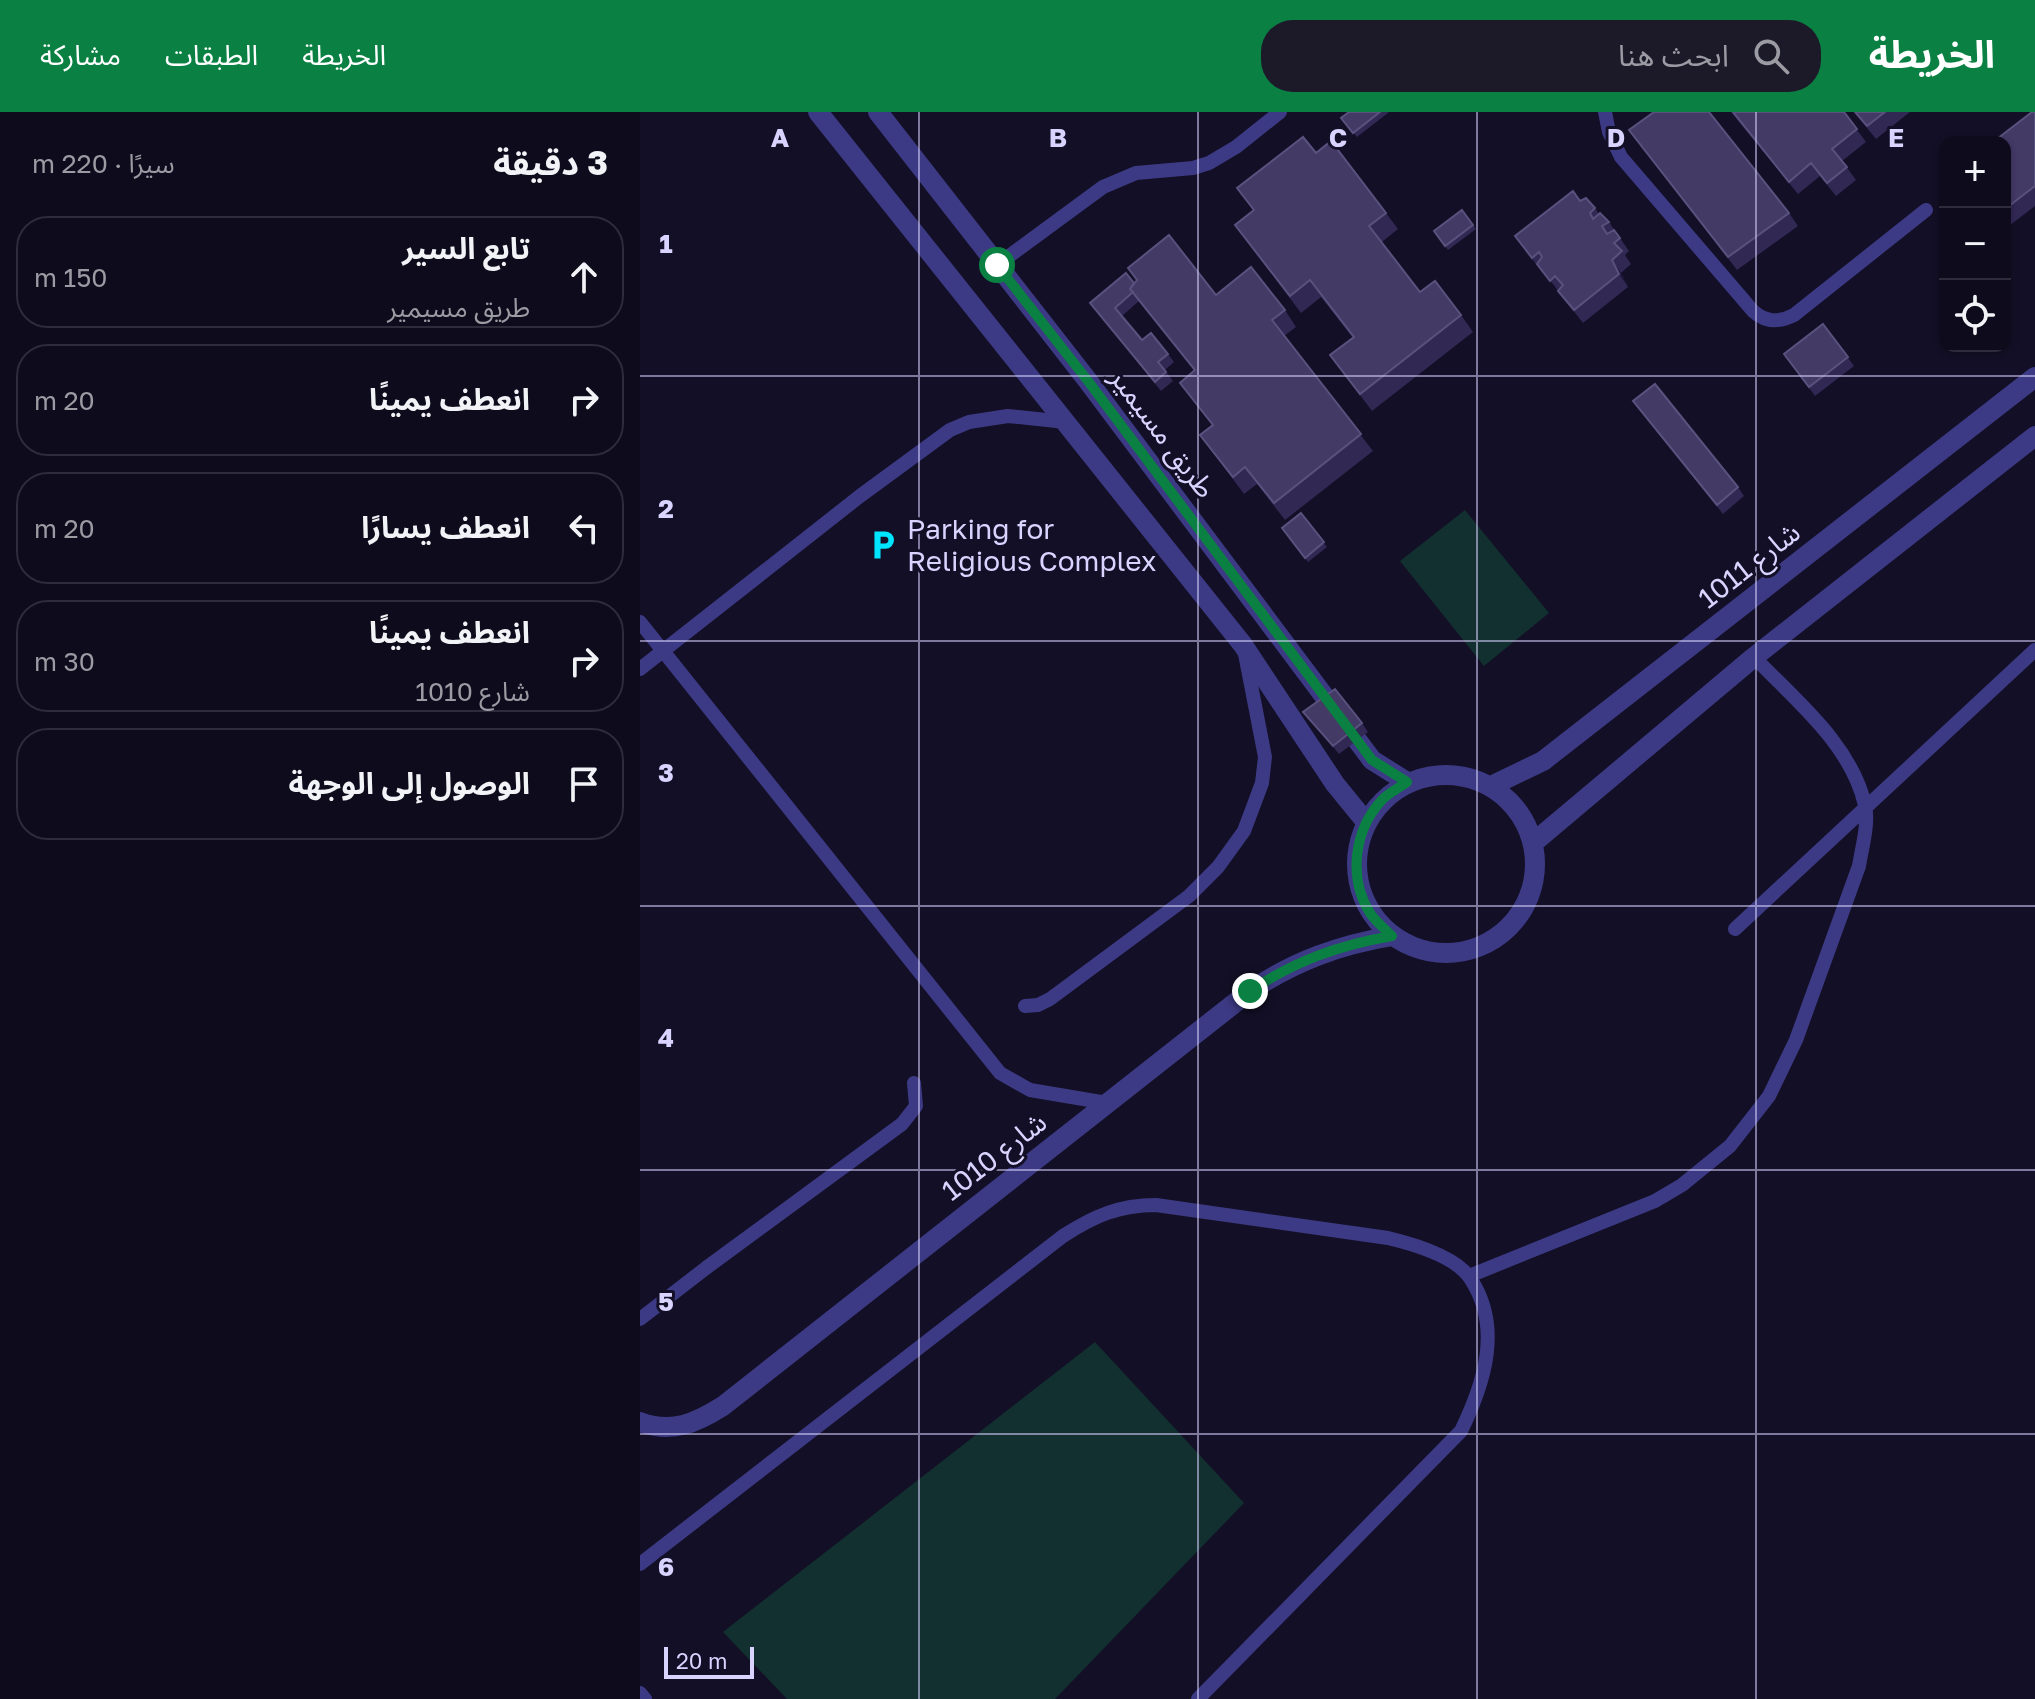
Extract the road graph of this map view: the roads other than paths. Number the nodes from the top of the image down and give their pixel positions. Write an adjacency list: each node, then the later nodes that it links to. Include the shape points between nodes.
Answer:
1 (818, 112): 8 (street)
2 (878, 112): 6 (street, طريق مسيمير)
3 (1280, 112): 6 (lane, via 1209,163 1136,173 1103,187)
4 (1605, 112): 5 (lane, via 1621,157 1753,311 1768,320 1794,315)
5 (1926, 210)
6 (997, 265): 16 (street, طريق مسيمير, via 1372,760)
7 (2035, 377): 17 (street, شارع 1011, via 1543,761)
8 (1066, 422): 11 (street); 13 (lane, via 1008,416 950,430)
9 (2035, 436): 14 (street)
10 (640, 622): 13 (lane)
11 (1243, 645): 19 (street); 23 (lane, via 1265,757 1262,783 1244,831 1189,896 1050,999)
12 (2035, 650): 18 (lane)
13 (664, 651): 15 (lane); 25 (lane, via 1000,1073 1030,1090)
14 (1754, 657): 18 (lane, via 1838,746); 20 (street)
15 (640, 669)
16 (1407, 782): 17 (street, via 1449,774); 19 (street, via 1383,799)
17 (1491, 786): 20 (street, via 1518,810)
18 (1866, 807): 21 (lane); 26 (lane, via 1859,866 1801,1026 1784,1069 1751,1122 1707,1166 1655,1201)
19 (1366, 822): 22 (street, via 1357,853 1358,884 1370,914)
20 (1533, 843): 22 (street, via 1536,875 1527,905 1495,939 1451,955 1420,951)
21 (1735, 929)
22 (1392, 936): 25 (street, شارع 1010, via 1332,949 1276,974)
23 (1025, 1006)
24 (914, 1083): 27 (lane, via 916,1106 902,1124)
25 (1107, 1103): 28 (street, شارع 1010, via 723,1406 699,1421 672,1428)
26 (1469, 1276): 29 (lane, via 1418,1245 1388,1238 1156,1205 1106,1211 1063,1236); 32 (lane, via 1485,1312 1487,1354 1479,1394 1461,1431)
27 (640, 1319)
28 (640, 1422)
29 (640, 1564)
30 (640, 1693): 31 (lane)
31 (645, 1699)
32 (1198, 1699)

